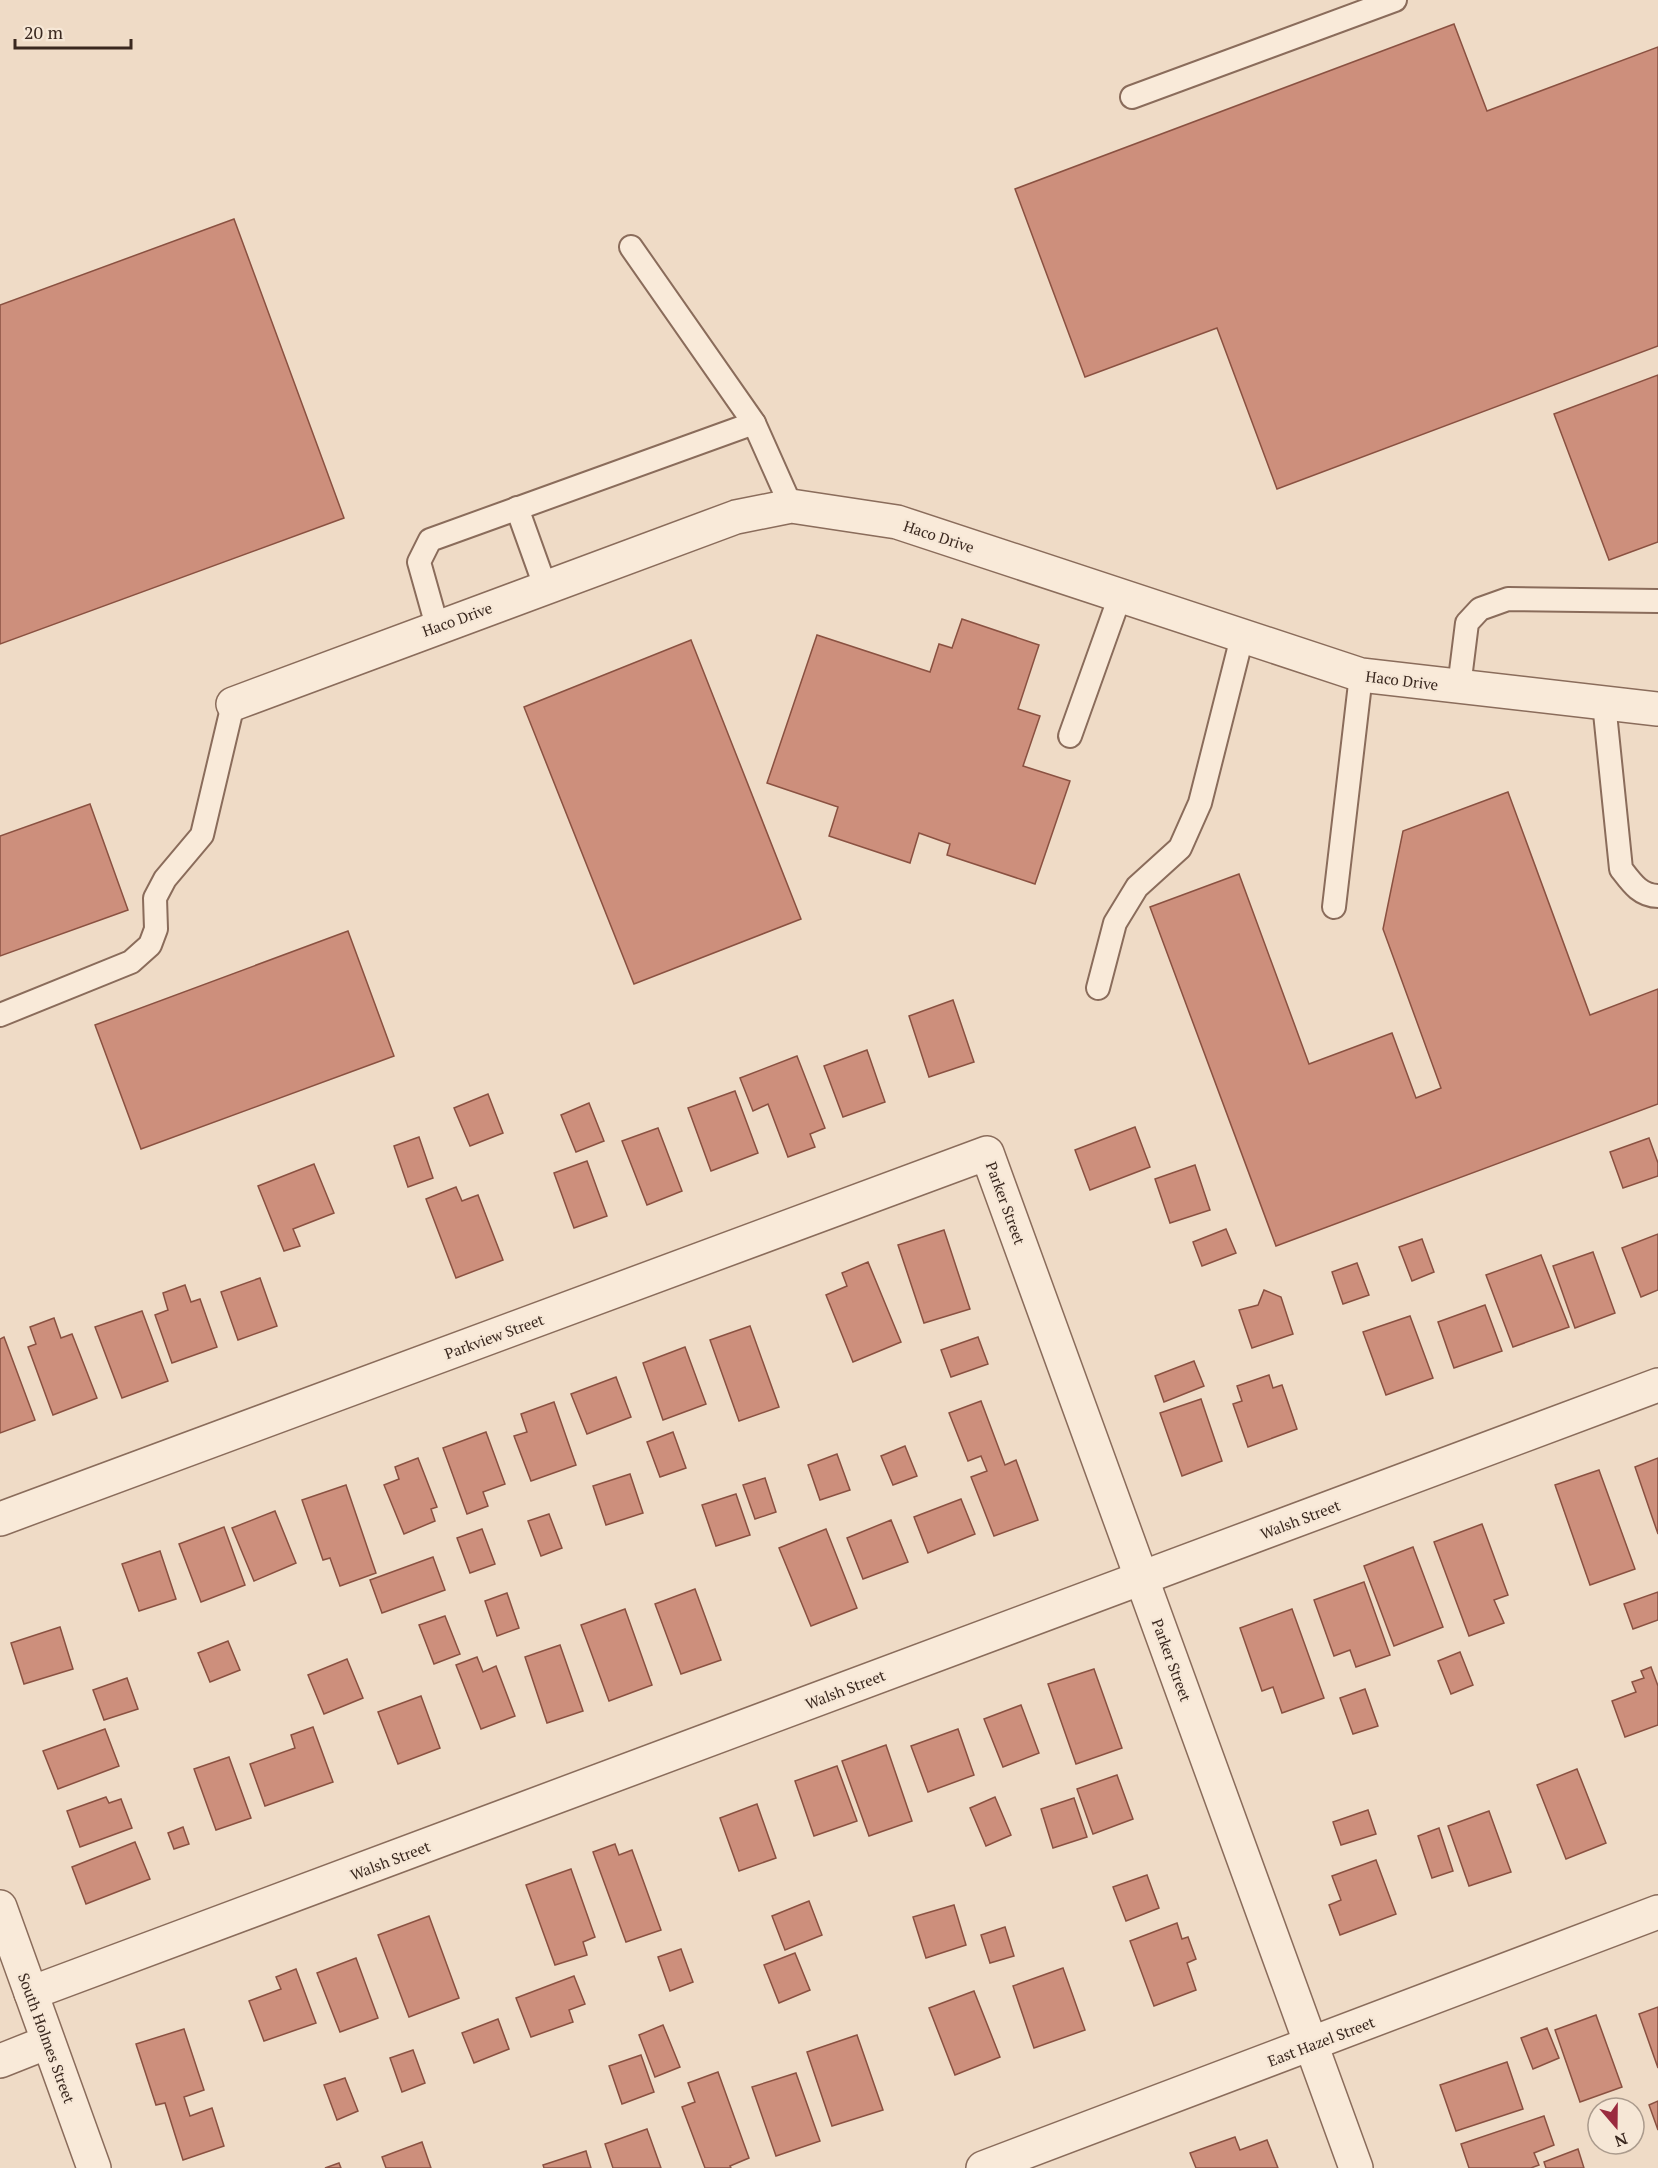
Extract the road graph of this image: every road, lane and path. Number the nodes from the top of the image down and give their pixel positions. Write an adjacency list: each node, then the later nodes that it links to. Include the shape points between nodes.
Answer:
1 (1395, 0): 2 (lane)
2 (1132, 97)
3 (631, 247): 4 (lane)
4 (754, 423): 5 (lane); 6 (lane)
5 (791, 506): 7 (street, Haco Drive, via 736,517); 8 (street, Haco Drive, via 897,522)
6 (517, 508): 7 (lane); 10 (lane, via 430,540 418,562)
7 (545, 586): 10 (street, Haco Drive)
8 (1120, 596): 11 (street, Haco Drive); 17 (lane)
9 (1658, 601): 13 (lane, via 1508,600 1480,609 1467,623)
10 (437, 626): 15 (street, Haco Drive)
11 (1242, 637): 12 (street, Haco Drive); 20 (lane, via 1200,803 1180,848 1137,887 1115,923)
12 (1361, 675): 13 (street, Haco Drive); 19 (lane)
13 (1459, 687): 14 (street, Haco Drive)
14 (1604, 703): 16 (street, Haco Drive); 18 (lane, via 1621,869 1634,886 1648,896)
15 (233, 704): 21 (lane, via 202,835 165,879 155,898 156,930 150,945 131,962)
16 (1658, 709)
17 (1070, 736)
18 (1658, 896)
19 (1334, 907)
20 (1098, 988)
21 (0, 1015)
22 (987, 1152): 24 (street, Parkview Street); 25 (street, Parker Street)
23 (1658, 1385): 25 (street, Walsh Street)
24 (0, 1520)
25 (1142, 1578): 28 (street, Walsh Street); 30 (street, Parker Street)
26 (0, 1907): 28 (street, South Holmes Street)
27 (1658, 1912): 30 (street, East Hazel Street)
28 (31, 1994): 29 (street, South Holmes Street)
29 (48, 2042): 31 (street); 32 (street, South Holmes Street)
30 (1311, 2045): 33 (street, East Hazel Street); 34 (street, Parker Street)
31 (0, 2061)
32 (94, 2168)
33 (983, 2168)
34 (1356, 2168)

